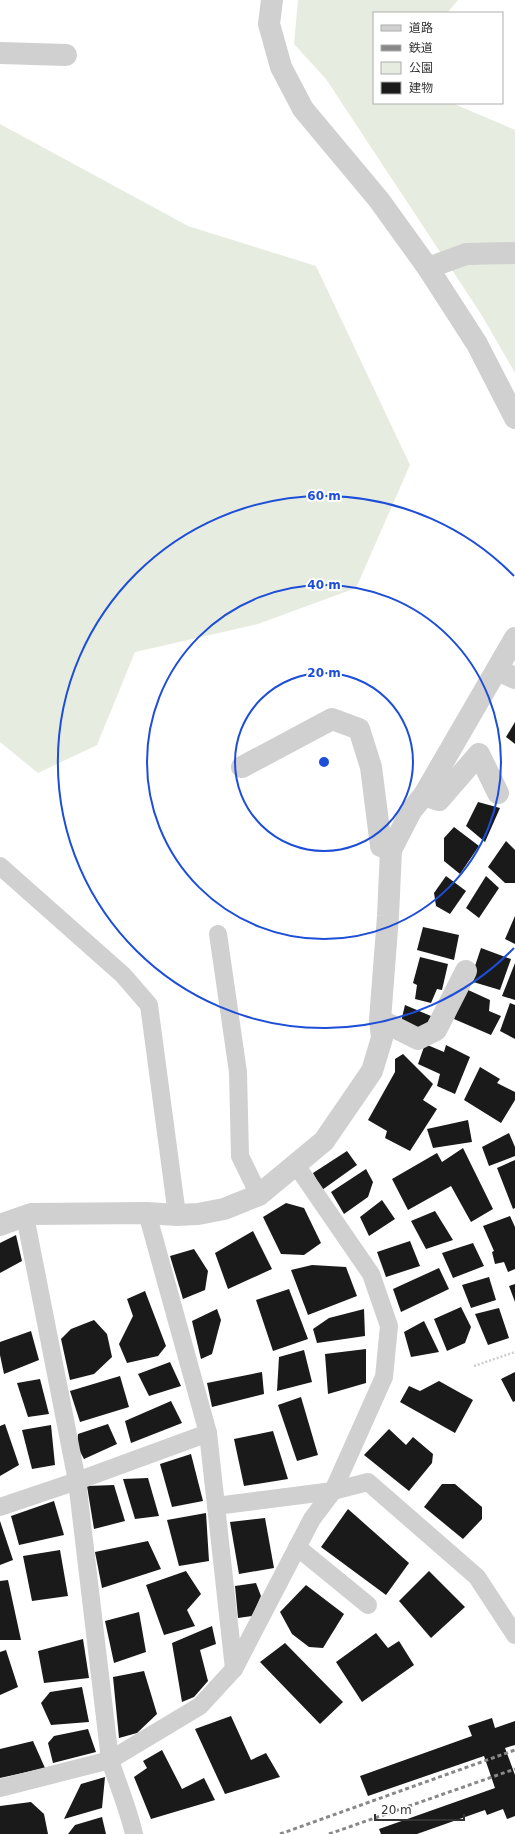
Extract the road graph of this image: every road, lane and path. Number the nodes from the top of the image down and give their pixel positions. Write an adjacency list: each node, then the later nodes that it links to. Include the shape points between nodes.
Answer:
1 (272, 0): 5 (street, via 269,24 279,60 303,109 379,200)
2 (0, 53): 3 (street)
3 (66, 55)
4 (515, 253): 5 (street, via 466,254)
5 (428, 268): 6 (street, via 477,344)
6 (515, 418)
7 (515, 638): 8 (street)
8 (506, 674): 11 (street)
9 (242, 767): 12 (street, via 332,719 360,729 371,767 381,846)
10 (498, 793): 11 (street, via 479,754 439,800)
11 (424, 795): 12 (street, via 411,811)
12 (391, 850): 16 (street)
13 (0, 866): 20 (lane, via 123,975 149,1005)
14 (218, 934): 18 (lane, via 238,1072 240,1156)
15 (466, 971): 16 (street, via 436,1030 418,1039)
16 (380, 1020): 17 (street, via 382,1038 372,1071 324,1142)
17 (296, 1165): 18 (street); 27 (lane, via 371,1274 389,1326 384,1377)
18 (259, 1195): 20 (street, via 224,1209)
19 (147, 1213): 20 (street); 21 (street); 25 (lane)
20 (177, 1215)
21 (25, 1216): 22 (street); 26 (lane)
22 (0, 1225)
23 (515, 1352): 24 (path)
24 (474, 1366)
25 (208, 1433): 26 (lane); 28 (lane)
26 (77, 1481): 29 (lane); 34 (lane)
27 (333, 1491): 28 (lane); 30 (lane, via 312,1519); 32 (lane, via 368,1482 477,1577)
28 (216, 1506): 33 (lane)
29 (0, 1507)
30 (297, 1548): 31 (lane); 33 (lane)
31 (368, 1605)
32 (515, 1635)
33 (234, 1669): 34 (lane, via 200,1706)
34 (110, 1760): 35 (lane); 36 (lane)
35 (0, 1788)
36 (134, 1834)

